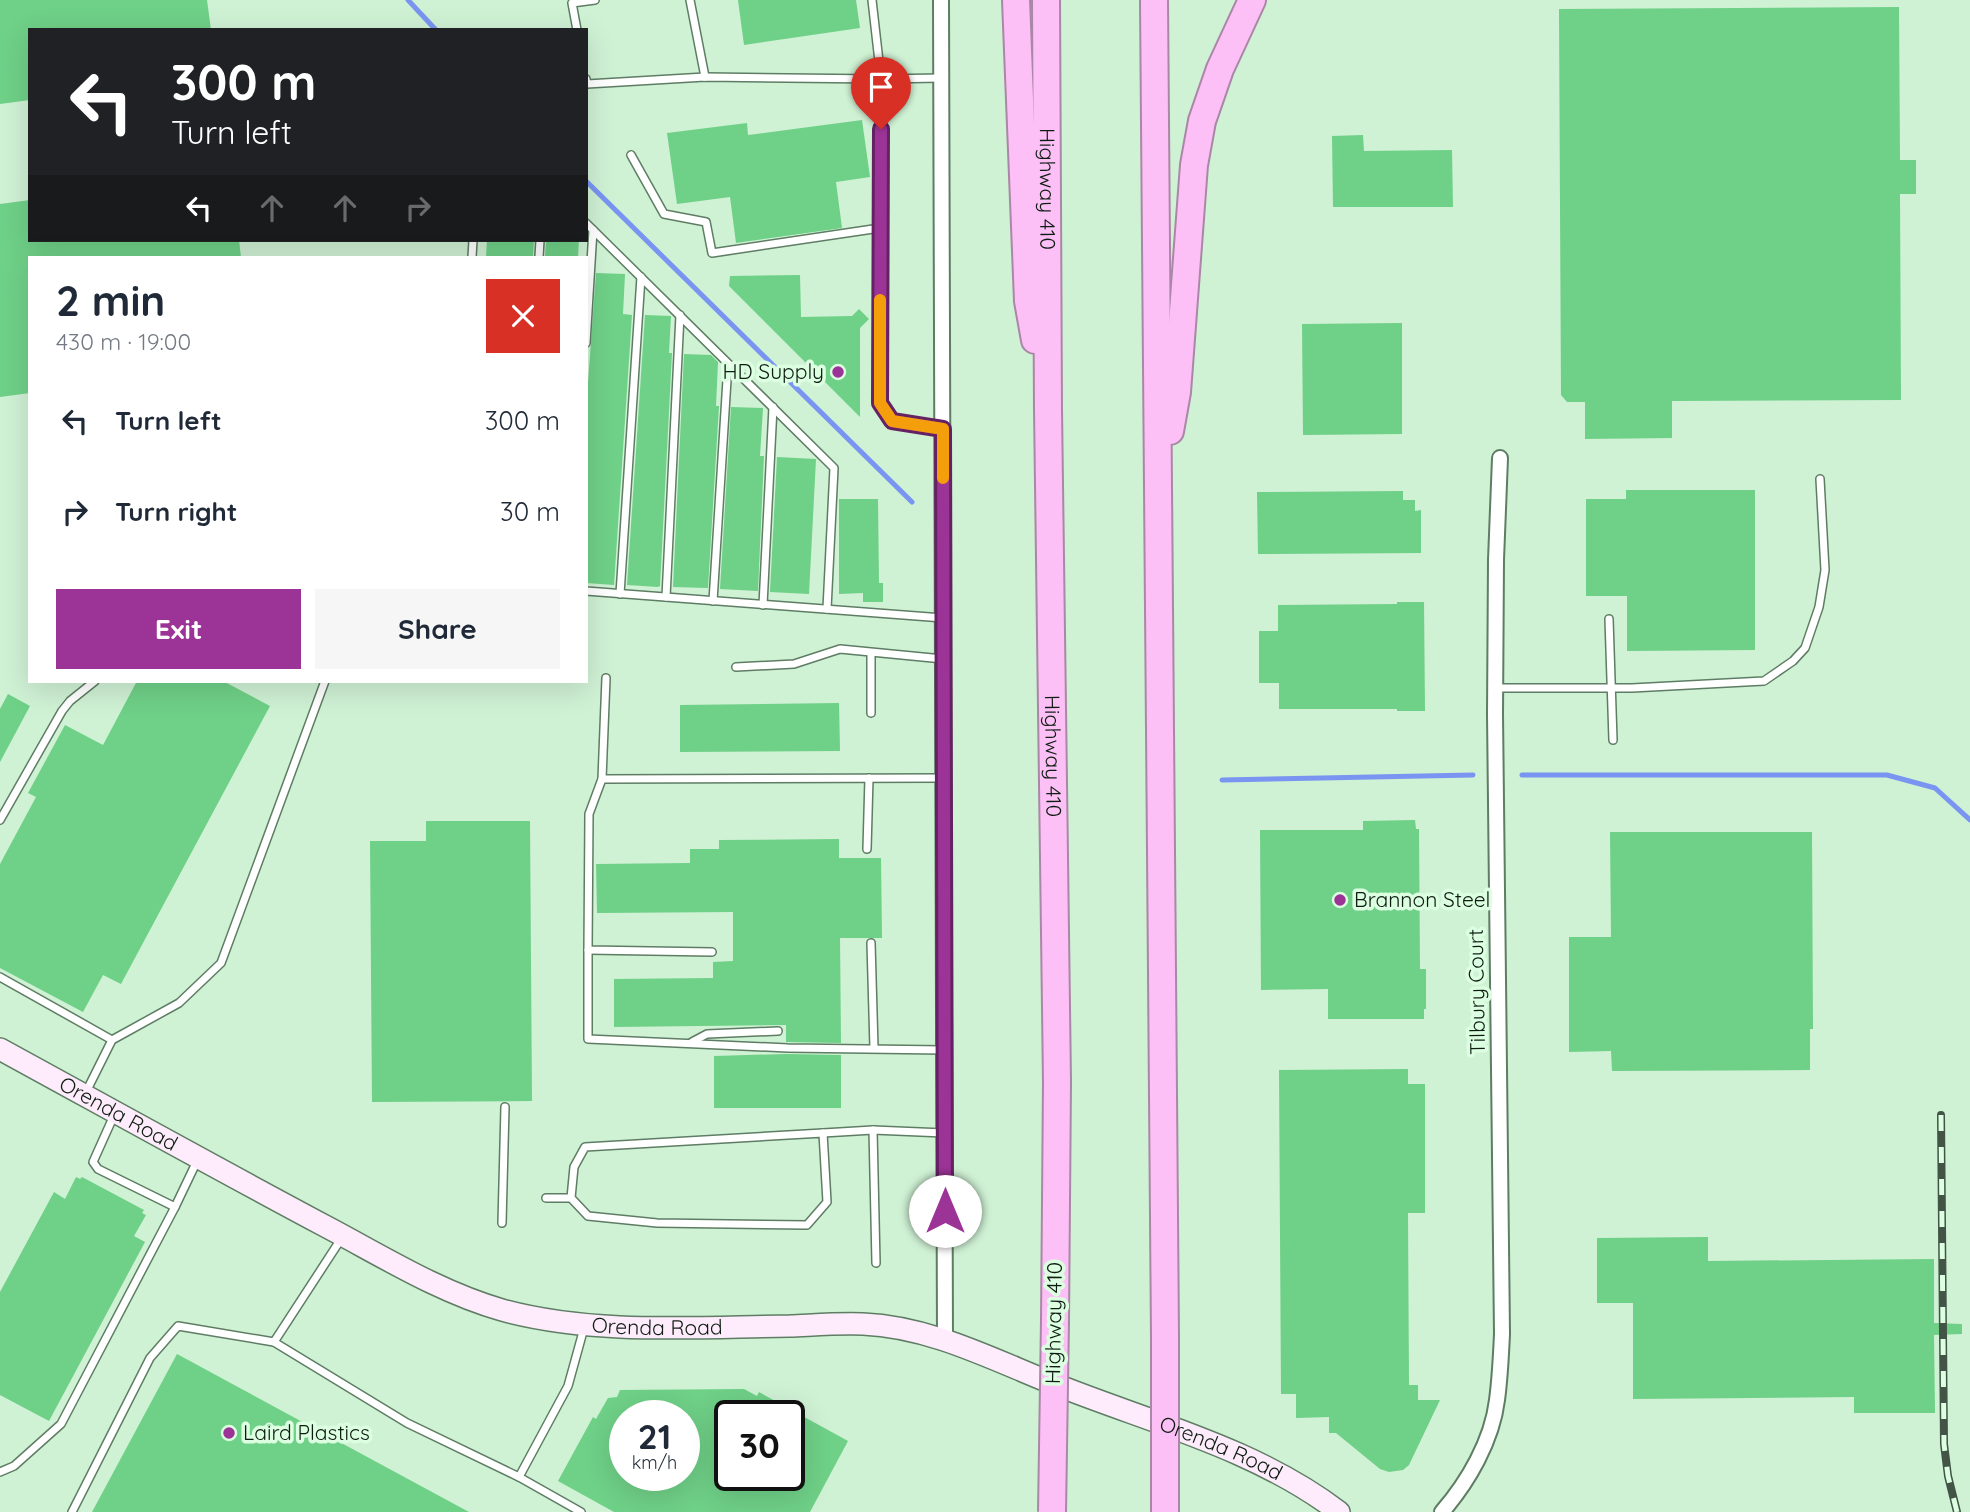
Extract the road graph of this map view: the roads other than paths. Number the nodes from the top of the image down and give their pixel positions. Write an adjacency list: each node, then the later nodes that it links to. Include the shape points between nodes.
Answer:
1 (595, 0): 9 (lane, via 572,3)
2 (690, 0): 10 (lane)
3 (872, 0): 12 (lane)
4 (941, 0): 11 (street)
5 (1016, 0): 23 (highway, via 1028,301)
6 (1046, 0): 23 (highway, Highway 410)
7 (1154, 0): 27 (highway)
8 (1252, 0): 27 (highway, via 1202,121 1194,165 1177,392)
9 (577, 28)
10 (705, 77): 12 (lane); 13 (lane)
11 (941, 78): 12 (lane); 24 (street)
12 (881, 79): 16 (lane)
13 (588, 84)
14 (631, 155): 16 (lane, via 664,214 706,222 712,253)
15 (588, 225): 17 (lane)
16 (880, 228): 24 (lane, via 880,403 892,421)
17 (593, 230): 18 (lane); 19 (lane)
18 (641, 277): 20 (lane); 29 (lane)
19 (588, 311)
20 (680, 315): 21 (lane); 30 (lane)
21 (728, 364): 22 (lane); 31 (lane)
22 (773, 407): 32 (lane); 33 (lane, via 834,468)
23 (1048, 409): 81 (highway, Highway 410, bridge, via 1058,1082)
24 (943, 429): 34 (street)
25 (1500, 458): 42 (street, Tilbury Court)
26 (1820, 479): 43 (lane, via 1825,570 1805,648 1793,661 1764,681)
27 (1159, 502): 82 (highway, bridge)
28 (588, 591): 29 (lane)
29 (620, 594): 30 (lane)
30 (666, 597): 31 (lane)
31 (713, 601): 32 (lane)
32 (763, 605): 33 (lane)
33 (827, 609): 34 (lane)
34 (943, 618): 37 (street)
35 (1609, 619): 43 (lane)
36 (872, 653): 37 (lane); 38 (lane, via 840,649 794,663); 44 (lane)
37 (943, 659): 47 (street)
38 (736, 667)
39 (606, 678): 48 (lane)
40 (92, 683): 49 (lane, via 62,711)
41 (324, 683): 56 (lane, via 221,963 180,1003)
42 (1496, 688): 43 (lane); 84 (street, Tilbury Court, via 1502,1334 1497,1403 1486,1440 1470,1473)
43 (1612, 688): 45 (lane)
44 (871, 713)
45 (1613, 740)
46 (869, 778): 47 (lane); 48 (lane); 50 (lane)
47 (944, 778): 60 (street)
48 (602, 779): 52 (lane, via 589,814)
49 (0, 820)
50 (867, 849)
51 (871, 943): 58 (lane)
52 (588, 950): 53 (lane); 57 (lane, via 589,1039)
53 (712, 951)
54 (0, 977): 56 (lane)
55 (778, 1031): 57 (lane, via 707,1034)
56 (112, 1040): 61 (lane)
57 (691, 1042): 58 (lane)
58 (874, 1048): 60 (lane)
59 (0, 1049): 61 (street, Orenda Road)
60 (945, 1049): 66 (street)
61 (84, 1095): 63 (street, Orenda Road)
62 (505, 1107): 71 (lane)
63 (115, 1113): 67 (street, Orenda Road); 70 (lane, via 93,1162 98,1169)
64 (873, 1130): 65 (lane); 66 (lane); 73 (lane)
65 (823, 1133): 69 (lane, via 585,1147 574,1167); 69 (lane, via 827,1202 807,1225 657,1223 588,1216)
66 (945, 1133): 75 (street)
67 (199, 1158): 70 (lane); 72 (street, Orenda Road)
68 (546, 1198): 69 (lane)
69 (571, 1198)
70 (175, 1207): 77 (lane, via 61,1424 14,1466)
71 (502, 1223)
72 (343, 1236): 74 (street, Orenda Road, via 450,1292 501,1310); 76 (lane)
73 (876, 1263)
74 (585, 1323): 75 (street, Orenda Road, via 630,1327 860,1324 903,1327); 78 (lane, via 568,1386)
75 (945, 1340): 83 (street, Orenda Road, via 1232,1450)
76 (274, 1342): 78 (lane, via 407,1423); 79 (lane, via 178,1326 150,1358)
77 (0, 1472)
78 (519, 1477): 80 (lane)
79 (72, 1512)
80 (580, 1512)
81 (1052, 1512)
82 (1166, 1512)
83 (1339, 1512)
84 (1442, 1512)

